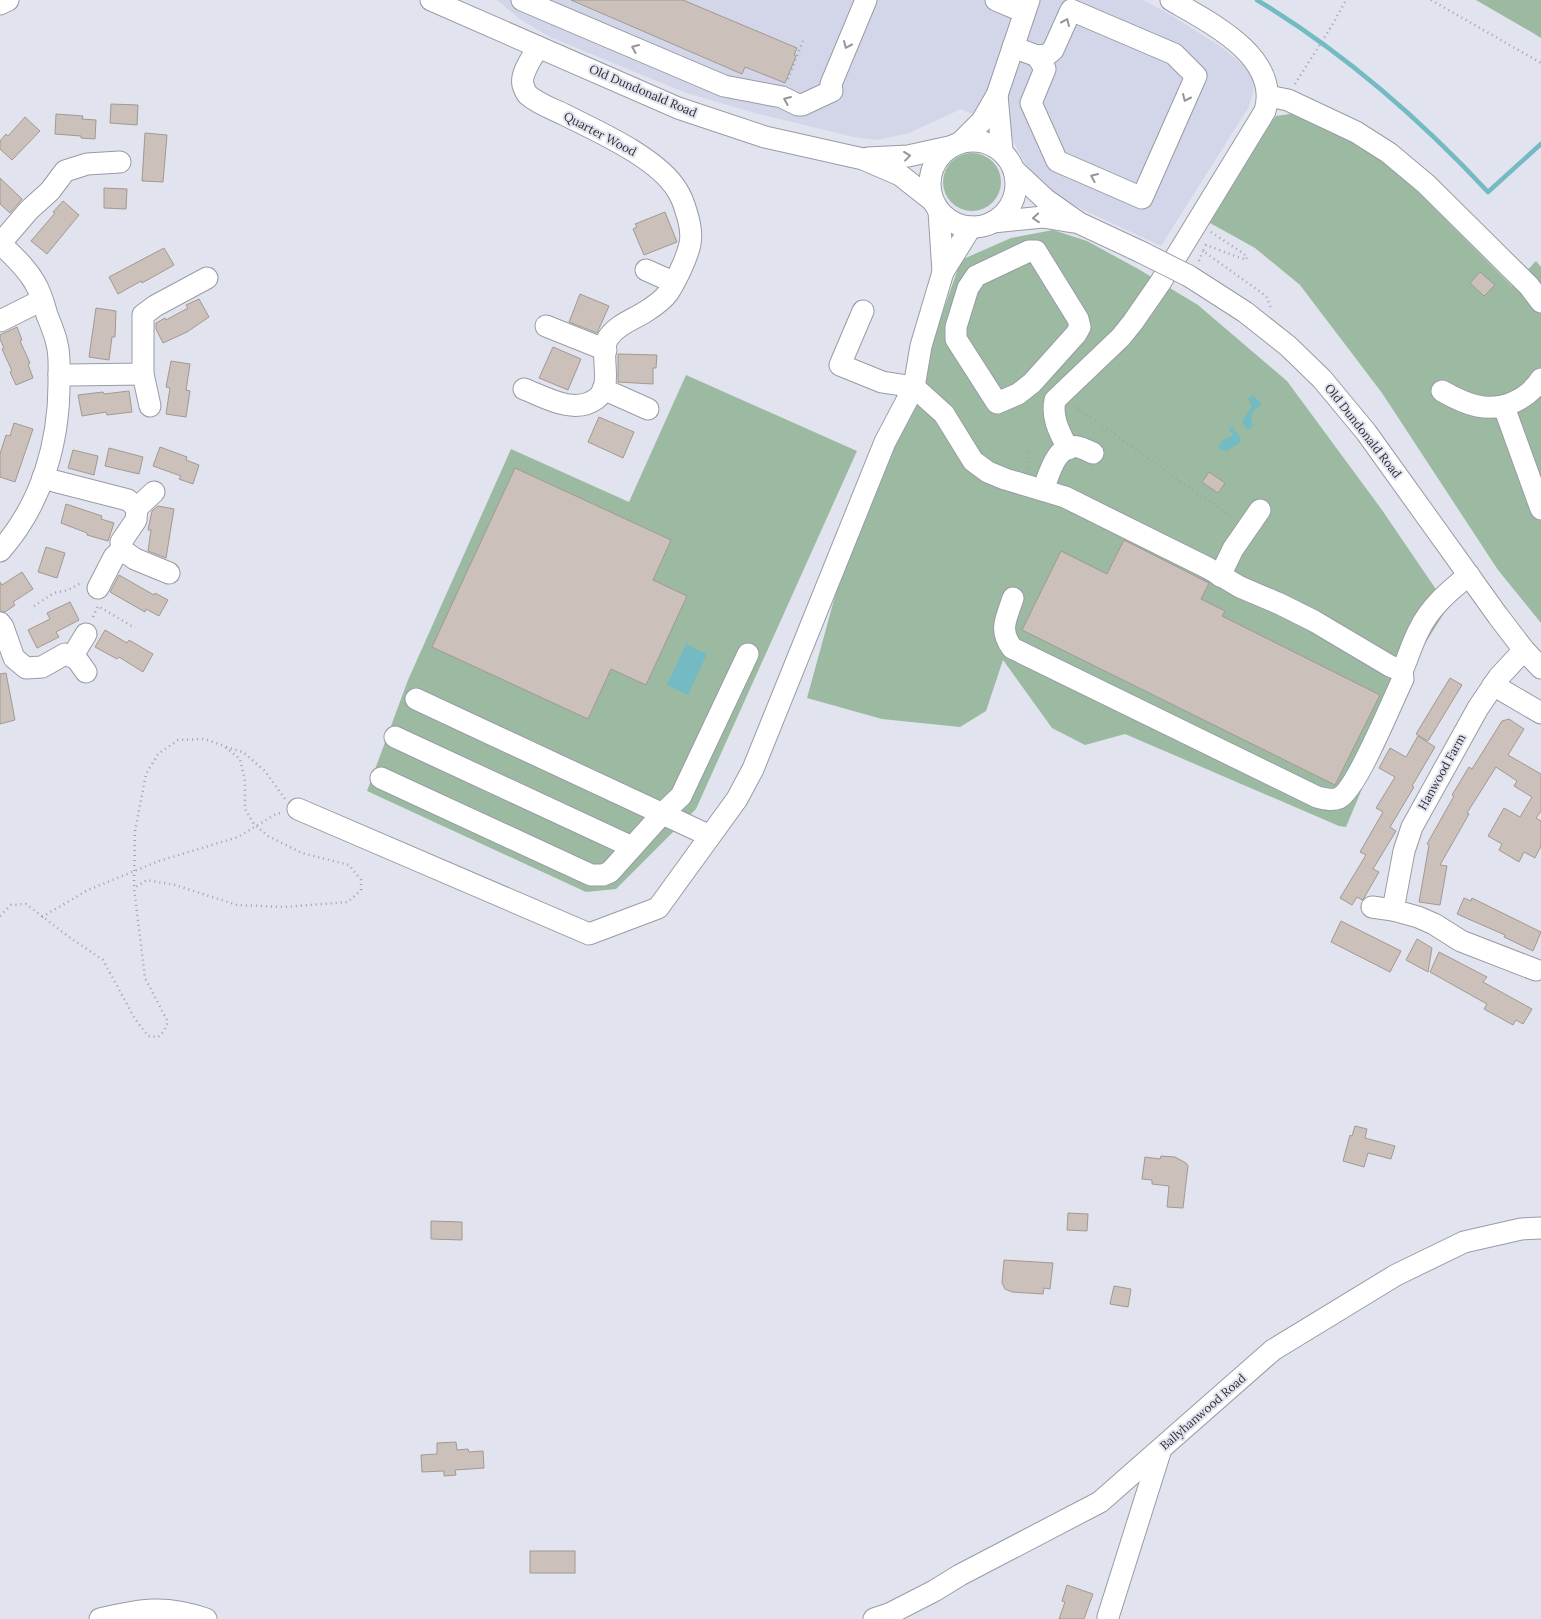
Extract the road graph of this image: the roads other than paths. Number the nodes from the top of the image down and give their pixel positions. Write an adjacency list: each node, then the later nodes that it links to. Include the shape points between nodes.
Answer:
1 (8, 0): 7 (street)
2 (431, 0): 9 (street, Old Dundonald Road)
3 (522, 0): 4 (street, one-way to 3, via 831,84 832,91 802,105 782,97 724,86)
4 (866, 0)
5 (996, 0): 8 (street)
6 (1171, 0): 13 (street, via 1232,38 1252,56 1260,68)
7 (0, 4)
8 (1027, 6): 10 (street)
9 (538, 47): 16 (street, Old Dundonald Road, via 678,108 765,137); 27 (street, Quarter Wood, via 525,71 523,82 527,94 620,143 664,174 677,190 687,212 690,243)
10 (1013, 47): 11 (street); 12 (street)
11 (1045, 58): 11 (street, one-way to 11, via 1071,10 1174,54 1196,76 1142,198 1057,161 1031,103)
12 (996, 95): 14 (street, via 982,121); 15 (street)
13 (1268, 96): 29 (street, via 1288,100 1356,132 1389,152 1426,184); 42 (street, via 1265,111 1133,322)
14 (956, 144): 15 (street, via 973,140); 16 (street, Old Dundonald Road, one-way to 14, via 908,156); 19 (street, via 940,155 930,173 929,186)
15 (1002, 151): 18 (street)
16 (863, 159): 19 (street, Old Dundonald Road, via 900,175)
17 (120, 162): 23 (street, via 87,164 65,170 50,191)
18 (1014, 170): 20 (street, via 1014,198 1004,215); 21 (street, Old Dundonald Road, via 1045,199)
19 (936, 206): 22 (street, via 956,224); 25 (street)
20 (993, 222): 21 (street, Old Dundonald Road, one-way to 20, via 1043,216); 22 (street)
21 (1078, 223): 57 (street, Old Dundonald Road, bridge, via 1189,276 1245,312 1288,346 1322,379 1366,432)
22 (971, 227): 25 (street)
23 (0, 242): 28 (street, via 22,263)
24 (646, 270): 27 (street)
25 (943, 272): 38 (street, via 922,338)
26 (207, 278): 35 (street, via 143,315)
27 (674, 282): 33 (street, Quarter Wood, via 657,303 616,330 608,340)
28 (42, 300): 31 (street); 34 (street, via 58,345)
29 (1541, 302)
30 (862, 312): 38 (street, via 840,365 882,382)
31 (0, 321)
32 (546, 326): 33 (street)
33 (606, 350): 40 (street, Quarter Wood)
34 (59, 374): 35 (street); 48 (street, via 57,426)
35 (143, 374): 43 (street)
36 (1038, 376): 36 (street, via 1018,394 997,403 956,339 956,327 968,288 976,276 1030,251 1036,251 1080,327); 42 (street)
37 (1541, 379): 44 (street, via 1523,398)
38 (914, 387): 49 (street, via 944,414 973,461 1005,479); 74 (street, via 885,442 753,769 737,799)
39 (524, 388): 40 (street, via 562,404 583,405 595,400)
40 (603, 389): 45 (street)
41 (1442, 391): 44 (street, via 1477,406)
42 (1066, 400): 46 (street, via 1055,400 1053,410)
43 (150, 406)
44 (1504, 406): 52 (street)
45 (648, 409)
46 (1068, 449): 47 (street, via 1077,447); 49 (street, via 1058,456)
47 (1093, 453)
48 (43, 477): 51 (street, via 128,500); 55 (street, via 27,515)
49 (1044, 490): 58 (street, via 1065,497)
50 (154, 492): 51 (street)
51 (137, 508): 54 (street, via 136,520 121,542)
52 (1541, 509)
53 (1260, 510): 58 (street, via 1232,549)
54 (122, 550): 56 (street); 59 (street)
55 (0, 551)
56 (169, 573)
57 (1469, 575): 63 (street, Old Dundonald Road); 66 (street, via 1445,594 1430,612)
58 (1220, 576): 66 (street, via 1314,621)
59 (91, 583)
60 (1013, 598): 66 (street, via 1004,628 1005,639 1012,648 1308,793 1332,800 1342,797 1358,776 1403,679)
61 (0, 623): 62 (street, via 14,658 26,668 42,667 65,654 79,664)
62 (86, 634)
63 (1524, 650): 65 (street, Old Dundonald Road); 67 (street, Hanwood Farm)
64 (748, 654): 73 (street, via 681,796)
65 (1541, 668)
66 (1402, 671)
67 (1493, 685): 69 (street); 77 (street, Hanwood Farm, via 1412,827)
68 (416, 699): 73 (street)
69 (1541, 713)
70 (396, 737): 75 (street)
71 (381, 778): 75 (street, via 591,875 610,872)
72 (298, 809): 74 (street, via 589,934 658,908)
73 (663, 813): 74 (street); 75 (street)
74 (710, 836)
75 (632, 847)
76 (1372, 907): 77 (street)
77 (1393, 910): 78 (street, via 1418,917 1461,941)
78 (1536, 970)
79 (1541, 1228): 80 (street, Ballyhanwood Road, via 1521,1229 1464,1242 1396,1275 1273,1350)
80 (1161, 1448): 82 (street); 85 (street, Ballyhanwood Road, via 1100,1502 934,1591)
81 (164, 1614): 83 (street, via 159,1609); 84 (street, via 189,1613)
82 (1108, 1617)
83 (100, 1619)
84 (206, 1619)
85 (874, 1619)

